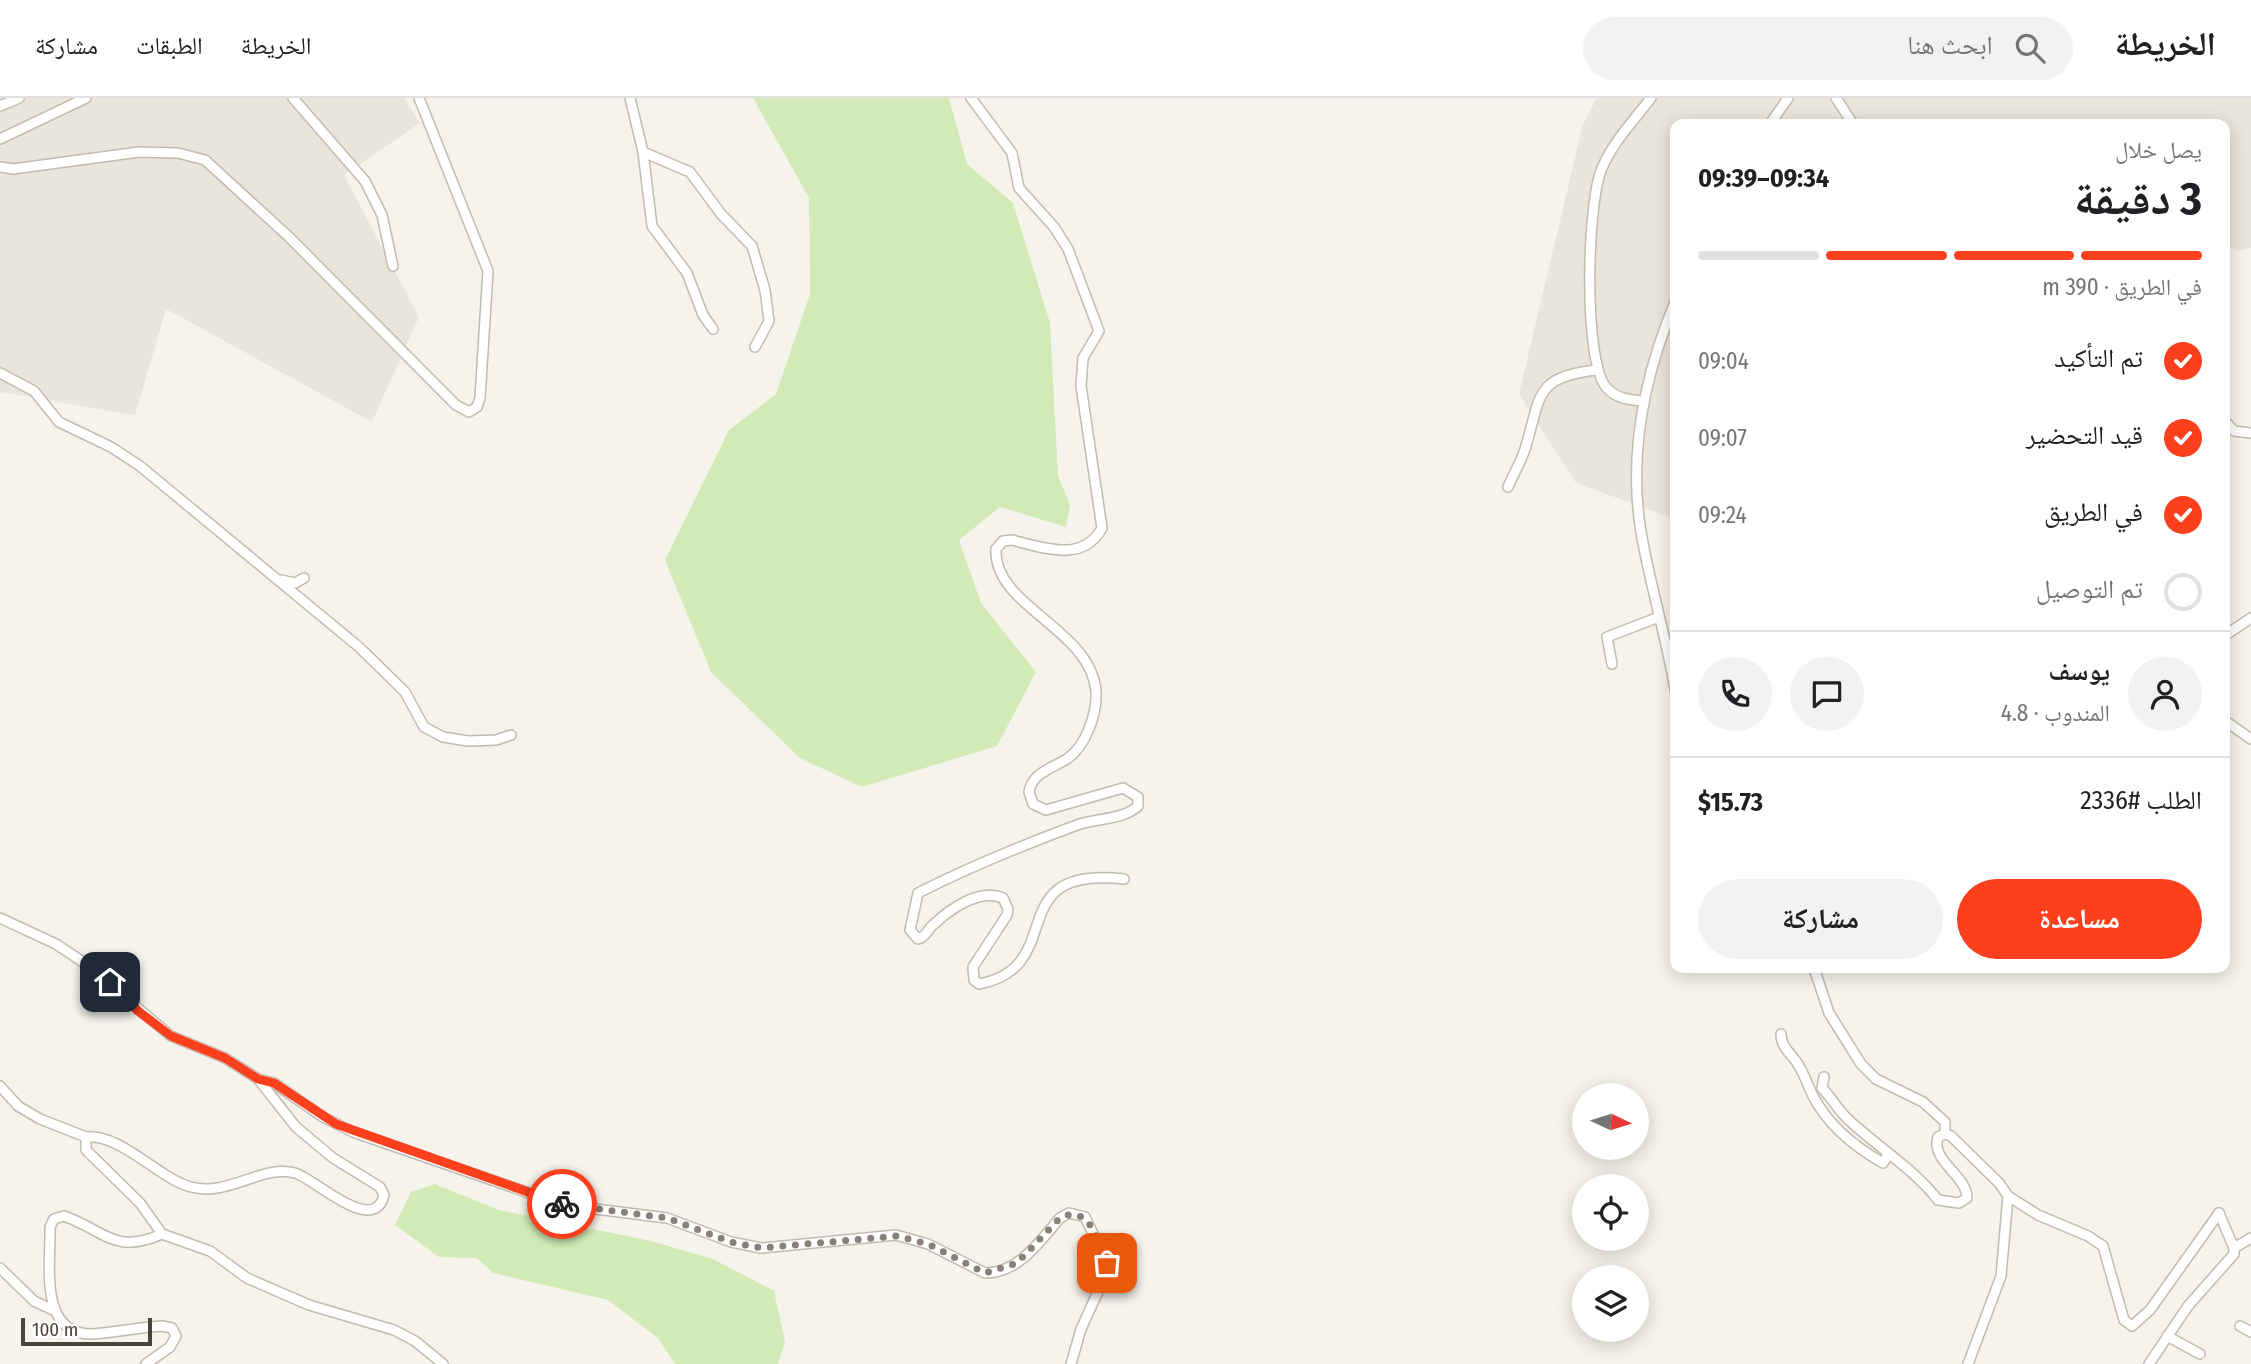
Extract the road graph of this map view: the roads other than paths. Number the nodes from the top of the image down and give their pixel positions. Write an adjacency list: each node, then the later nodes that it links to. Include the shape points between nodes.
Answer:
1 (19, 98): 10 (street)
2 (86, 98): 13 (street)
3 (293, 98): 16 (street, via 365,181 382,215)
4 (419, 98): 15 (street, via 488,271 481,398 469,412 205,160 178,153 139,152)
5 (630, 98): 14 (street)
6 (971, 98): 36 (street, via 1012,153 1019,188 1068,249 1099,331 1083,358 1081,386 1102,528 1081,550 1012,540 1003,541 996,549 995,561 1007,581 1083,657 1096,693 1092,721 1077,750 1036,777 1029,792 1033,804 1046,810 1122,788 1138,797 1138,806 1131,813 1049,836 918,893 910,930 922,938 956,906 989,894 1003,898 1007,915 973,967 974,980 986,983 1009,974 1022,960 1046,903 1061,886 1088,877)
7 (1651, 98): 20 (street, via 1602,166 1594,193 1591,293)
8 (1788, 98): 11 (street)
9 (1836, 98): 12 (street)
10 (0, 106)
11 (1773, 119)
12 (1850, 119)
13 (0, 139)
14 (643, 152): 18 (street, via 652,226 687,273); 19 (street, via 690,173 752,246 769,321)
15 (0, 167)
16 (393, 266)
17 (1670, 315): 22 (street)
18 (713, 328)
19 (755, 346)
20 (1596, 370): 22 (street, via 1611,392 1625,400); 25 (street, via 1560,376 1545,388)
21 (0, 373): 26 (street, via 43,399 59,422 140,466)
22 (1644, 401): 28 (street, via 1638,449 1639,510)
23 (2230, 427): 24 (street)
24 (2251, 433)
25 (1508, 487)
26 (272, 578): 27 (street, via 295,583); 34 (street, via 359,647 405,692 424,727 443,737 468,741)
27 (304, 578)
28 (1659, 617): 31 (street, via 1607,637); 32 (street)
29 (2251, 618): 30 (street)
30 (2230, 632)
31 (1612, 664)
32 (1670, 666)
33 (2230, 724): 35 (street)
34 (511, 735)
35 (2251, 739)
36 (1125, 879)
37 (0, 918): 41 (street, via 80,960 171,1036 225,1058)
38 (1816, 973): 43 (street, via 1829,1013 1861,1064 1876,1079 1923,1102 1945,1122)
39 (1781, 1034): 45 (street, via 1783,1047 1797,1062 1812,1095 1834,1126 1883,1163)
40 (1824, 1077): 45 (street, via 1822,1088 1847,1119)
41 (258, 1079): 44 (street, via 305,1135 380,1186 384,1195 380,1205 369,1210 354,1208 303,1176 286,1172 224,1189 189,1187 106,1139); 58 (street, via 283,1088 353,1132 526,1193 593,1210 667,1218 761,1248 897,1236 993,1273 1017,1263 1060,1218 1069,1213 1085,1217 1107,1263 1106,1274)
42 (0, 1086): 44 (street, via 18,1106)
43 (1944, 1134): 45 (street, via 1936,1142 1941,1156 1967,1191 1967,1198 1959,1202 1938,1200 1919,1176); 46 (street, via 1983,1166)
44 (86, 1137): 47 (street, via 86,1150 139,1203)
45 (1888, 1155)
46 (2008, 1196): 49 (street, via 2103,1246 2124,1320 2132,1326 2150,1310 2220,1213); 59 (street, via 2001,1276)
47 (162, 1234): 51 (street, via 131,1244 64,1216 54,1219 50,1227); 57 (street, via 210,1251 247,1278 309,1305 405,1335)
48 (2251, 1238): 49 (street)
49 (2234, 1248): 54 (street, via 2234,1255)
50 (0, 1268): 51 (street, via 34,1301)
51 (53, 1310): 56 (street, via 64,1324 79,1332 172,1328 176,1336 173,1345)
52 (2240, 1326): 53 (street)
53 (2251, 1332)
54 (2167, 1336): 55 (street); 60 (street)
55 (2200, 1354)
56 (146, 1364)
57 (443, 1364)
58 (1071, 1364)
59 (1968, 1364)
60 (2149, 1364)

